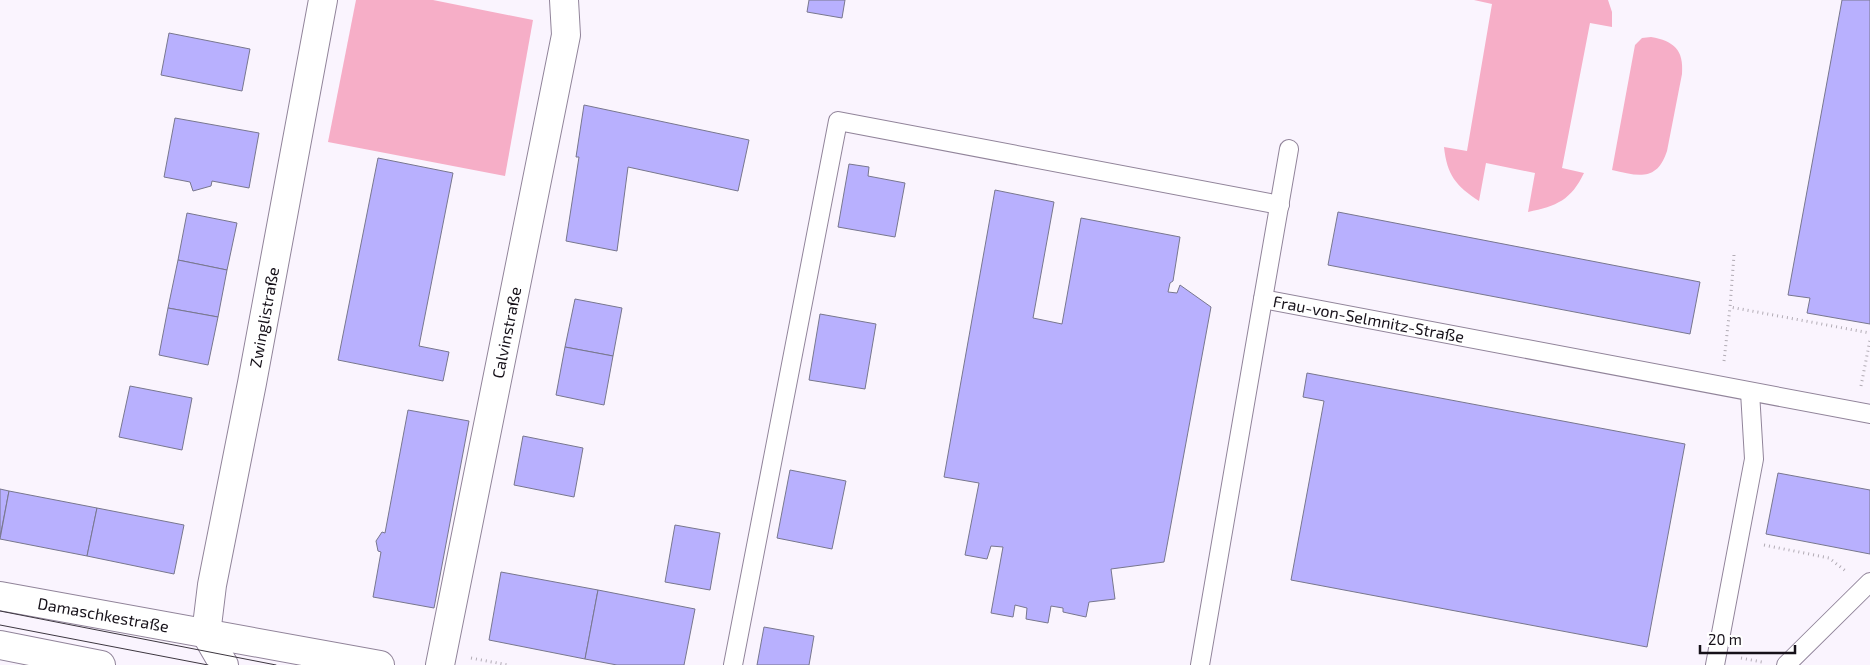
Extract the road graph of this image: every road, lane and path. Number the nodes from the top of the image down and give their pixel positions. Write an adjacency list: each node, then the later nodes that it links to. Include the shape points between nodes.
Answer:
1 (323, 0): 16 (street, Zwinglistraße, via 212,585)
2 (564, 0): 23 (street, Calvinstraße, via 566,36)
3 (1289, 149): 4 (lane)
4 (1280, 205): 6 (lane); 24 (lane, via 838,121)
5 (1734, 254): 7 (path)
6 (1263, 299): 10 (lane, Frau-von-Selmnitz-Straße); 25 (lane, Frau-von-Selmnitz-Straße)
7 (1730, 307): 8 (path); 10 (path)
8 (1870, 333)
9 (1870, 340): 12 (path)
10 (1719, 386): 11 (lane, Frau-von-Selmnitz-Straße)
11 (1750, 392): 12 (lane, Frau-von-Selmnitz-Straße); 13 (lane, via 1754,459)
12 (1863, 413)
13 (1739, 540): 14 (path, via 1829,558); 18 (lane)
14 (1868, 584): 26 (lane)
15 (0, 596): 16 (street, Damaschkestraße)
16 (206, 634): 21 (street); 22 (street, Damaschkestraße)
17 (0, 645): 20 (street)
18 (1716, 659): 19 (path)
19 (1765, 663)
20 (101, 665)
21 (224, 665)
22 (380, 665)
23 (440, 665)
24 (733, 665)
25 (1200, 665)
26 (1786, 665)

